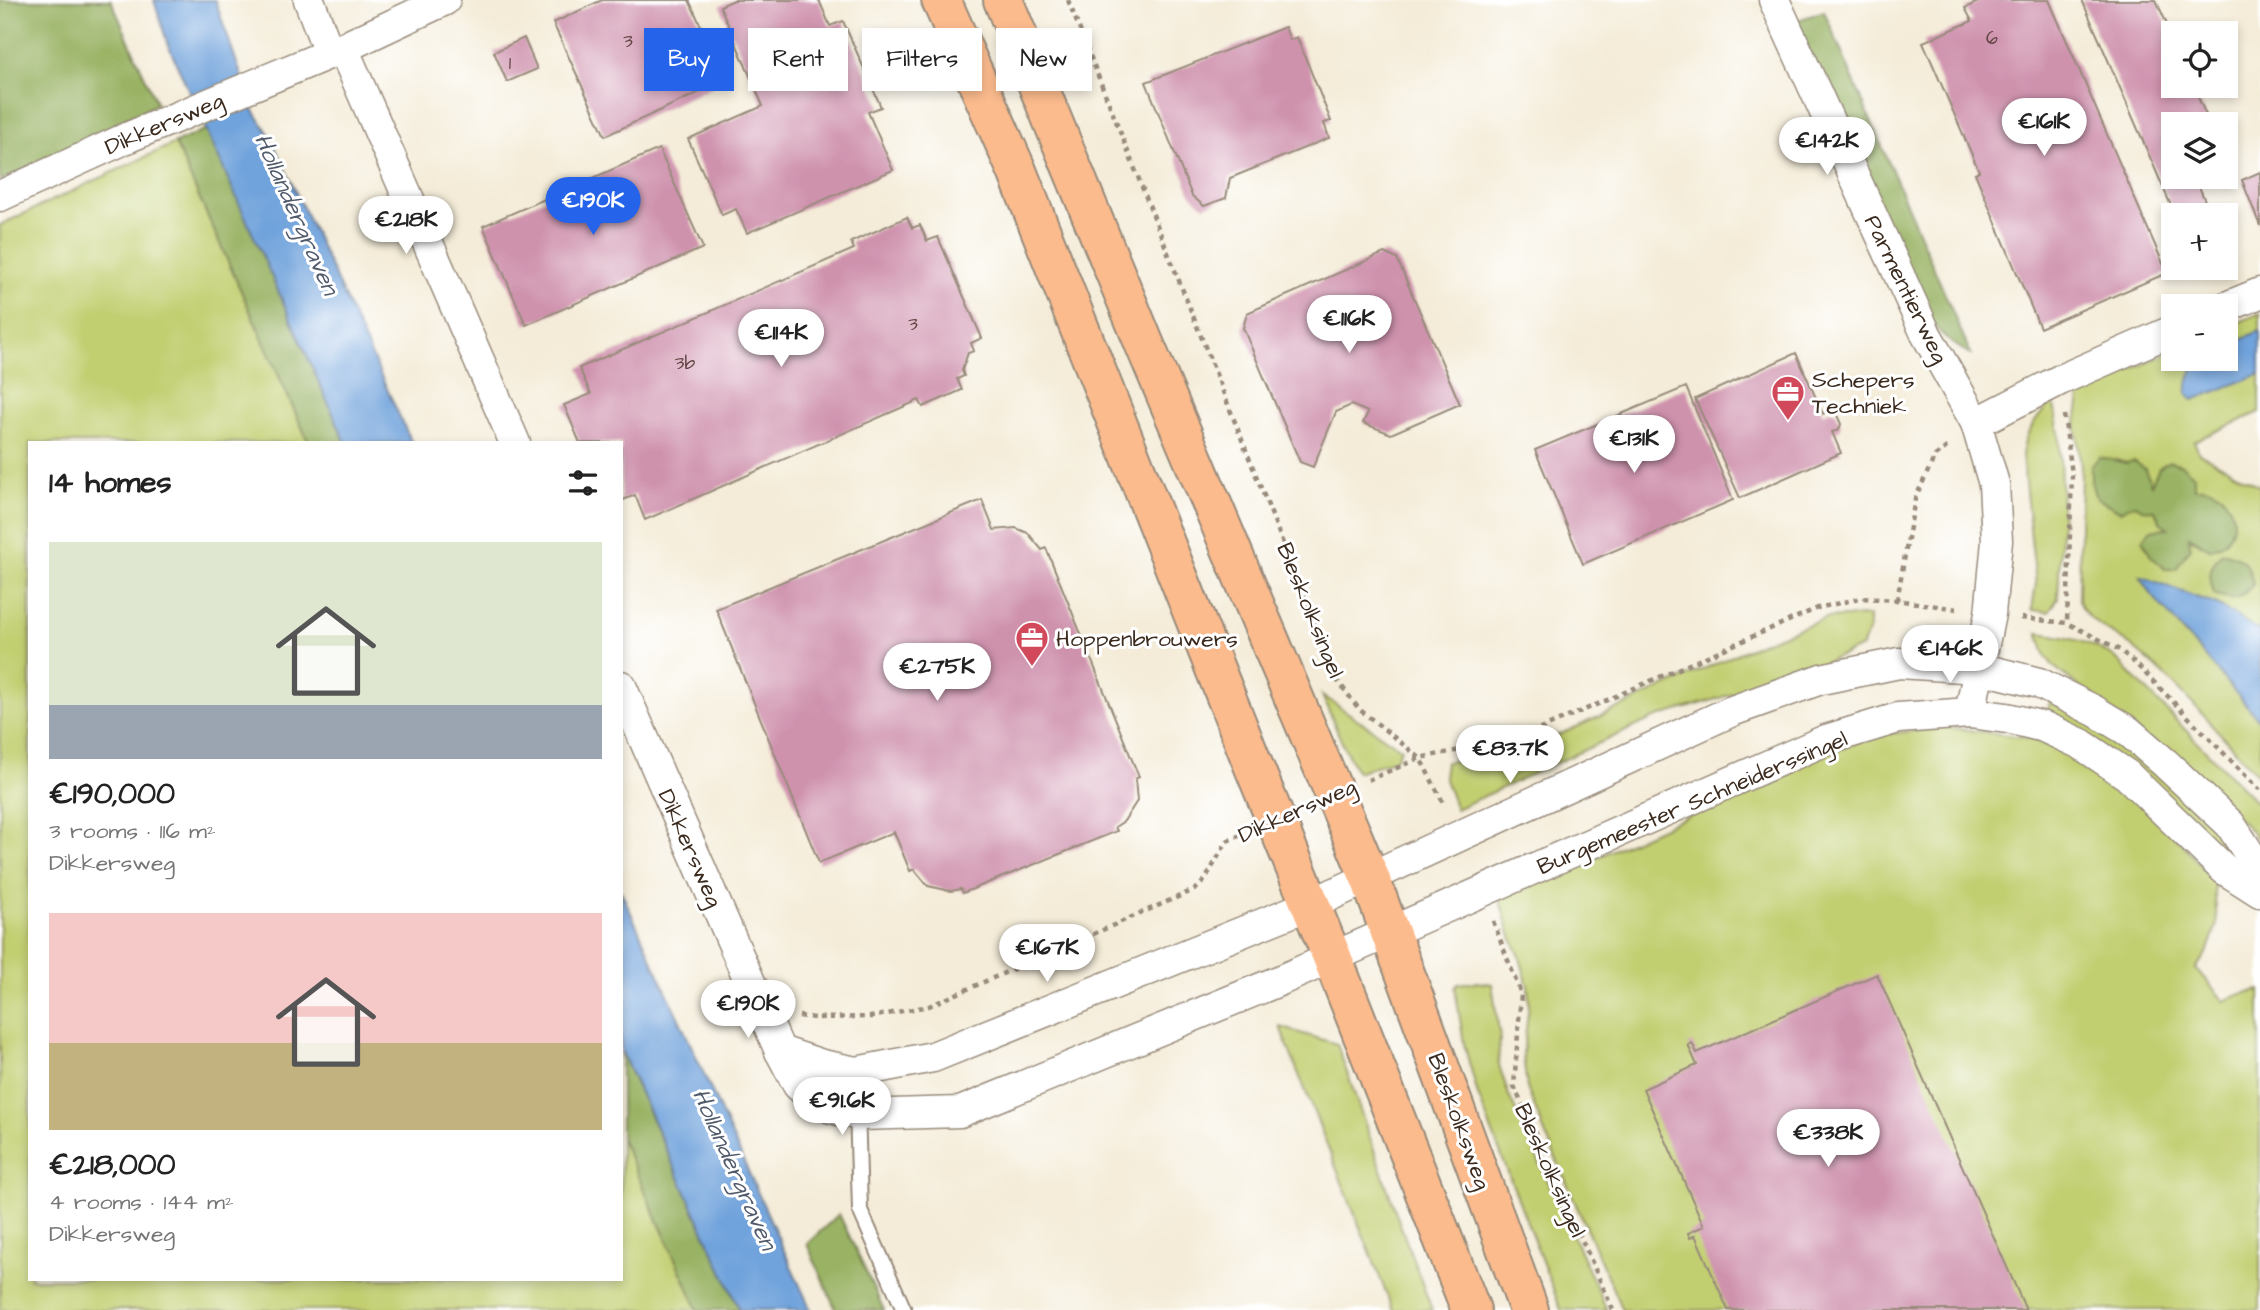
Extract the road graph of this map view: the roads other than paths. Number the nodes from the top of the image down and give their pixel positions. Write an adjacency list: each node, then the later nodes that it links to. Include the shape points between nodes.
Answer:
1 (309, 0): 6 (street)
2 (445, 0): 6 (street, Dikkersweg)
3 (941, 0): 19 (main road, via 1017,171)
4 (1003, 0): 17 (main road)
5 (1774, 0): 11 (street, Parmentierweg, via 1926,334)
6 (336, 51): 7 (street, Dikkersweg); 12 (street)
7 (0, 196)
8 (2260, 293): 9 (street)
9 (2238, 302)
10 (2161, 336): 11 (street)
11 (1976, 423): 13 (street, Parmentierweg, via 1994,484 1997,541)
12 (514, 441)
13 (1979, 668): 15 (street, Parmentierweg); 16 (street, via 2039,683 2127,731 2230,824); 17 (street, via 1899,663 1821,679 1732,711)
14 (623, 692): 22 (street, Dikkersweg)
15 (1970, 713): 18 (street, Burgemeester Schneiderssingel, via 2044,727 2081,744 2127,775 2224,869); 20 (street, Burgemeester Schneiderssingel, via 1898,718 1826,740)
16 (2260, 870)
17 (1370, 878): 19 (street); 20 (main road)
18 (2260, 892)
19 (1309, 905): 21 (main road); 23 (street, via 933,1057)
20 (1389, 932): 21 (street, Burgemeester Schneiderssingel); 27 (main road, Bleskolksweg)
21 (1332, 957): 24 (street, Dikkersweg, via 960,1112); 26 (main road)
22 (780, 1051): 23 (street); 24 (street, Dikkersweg, via 798,1086 810,1096 831,1108)
23 (856, 1072): 24 (lane)
24 (859, 1115): 25 (lane, via 860,1210)
25 (904, 1310)
26 (1471, 1310)
27 (1529, 1310)

